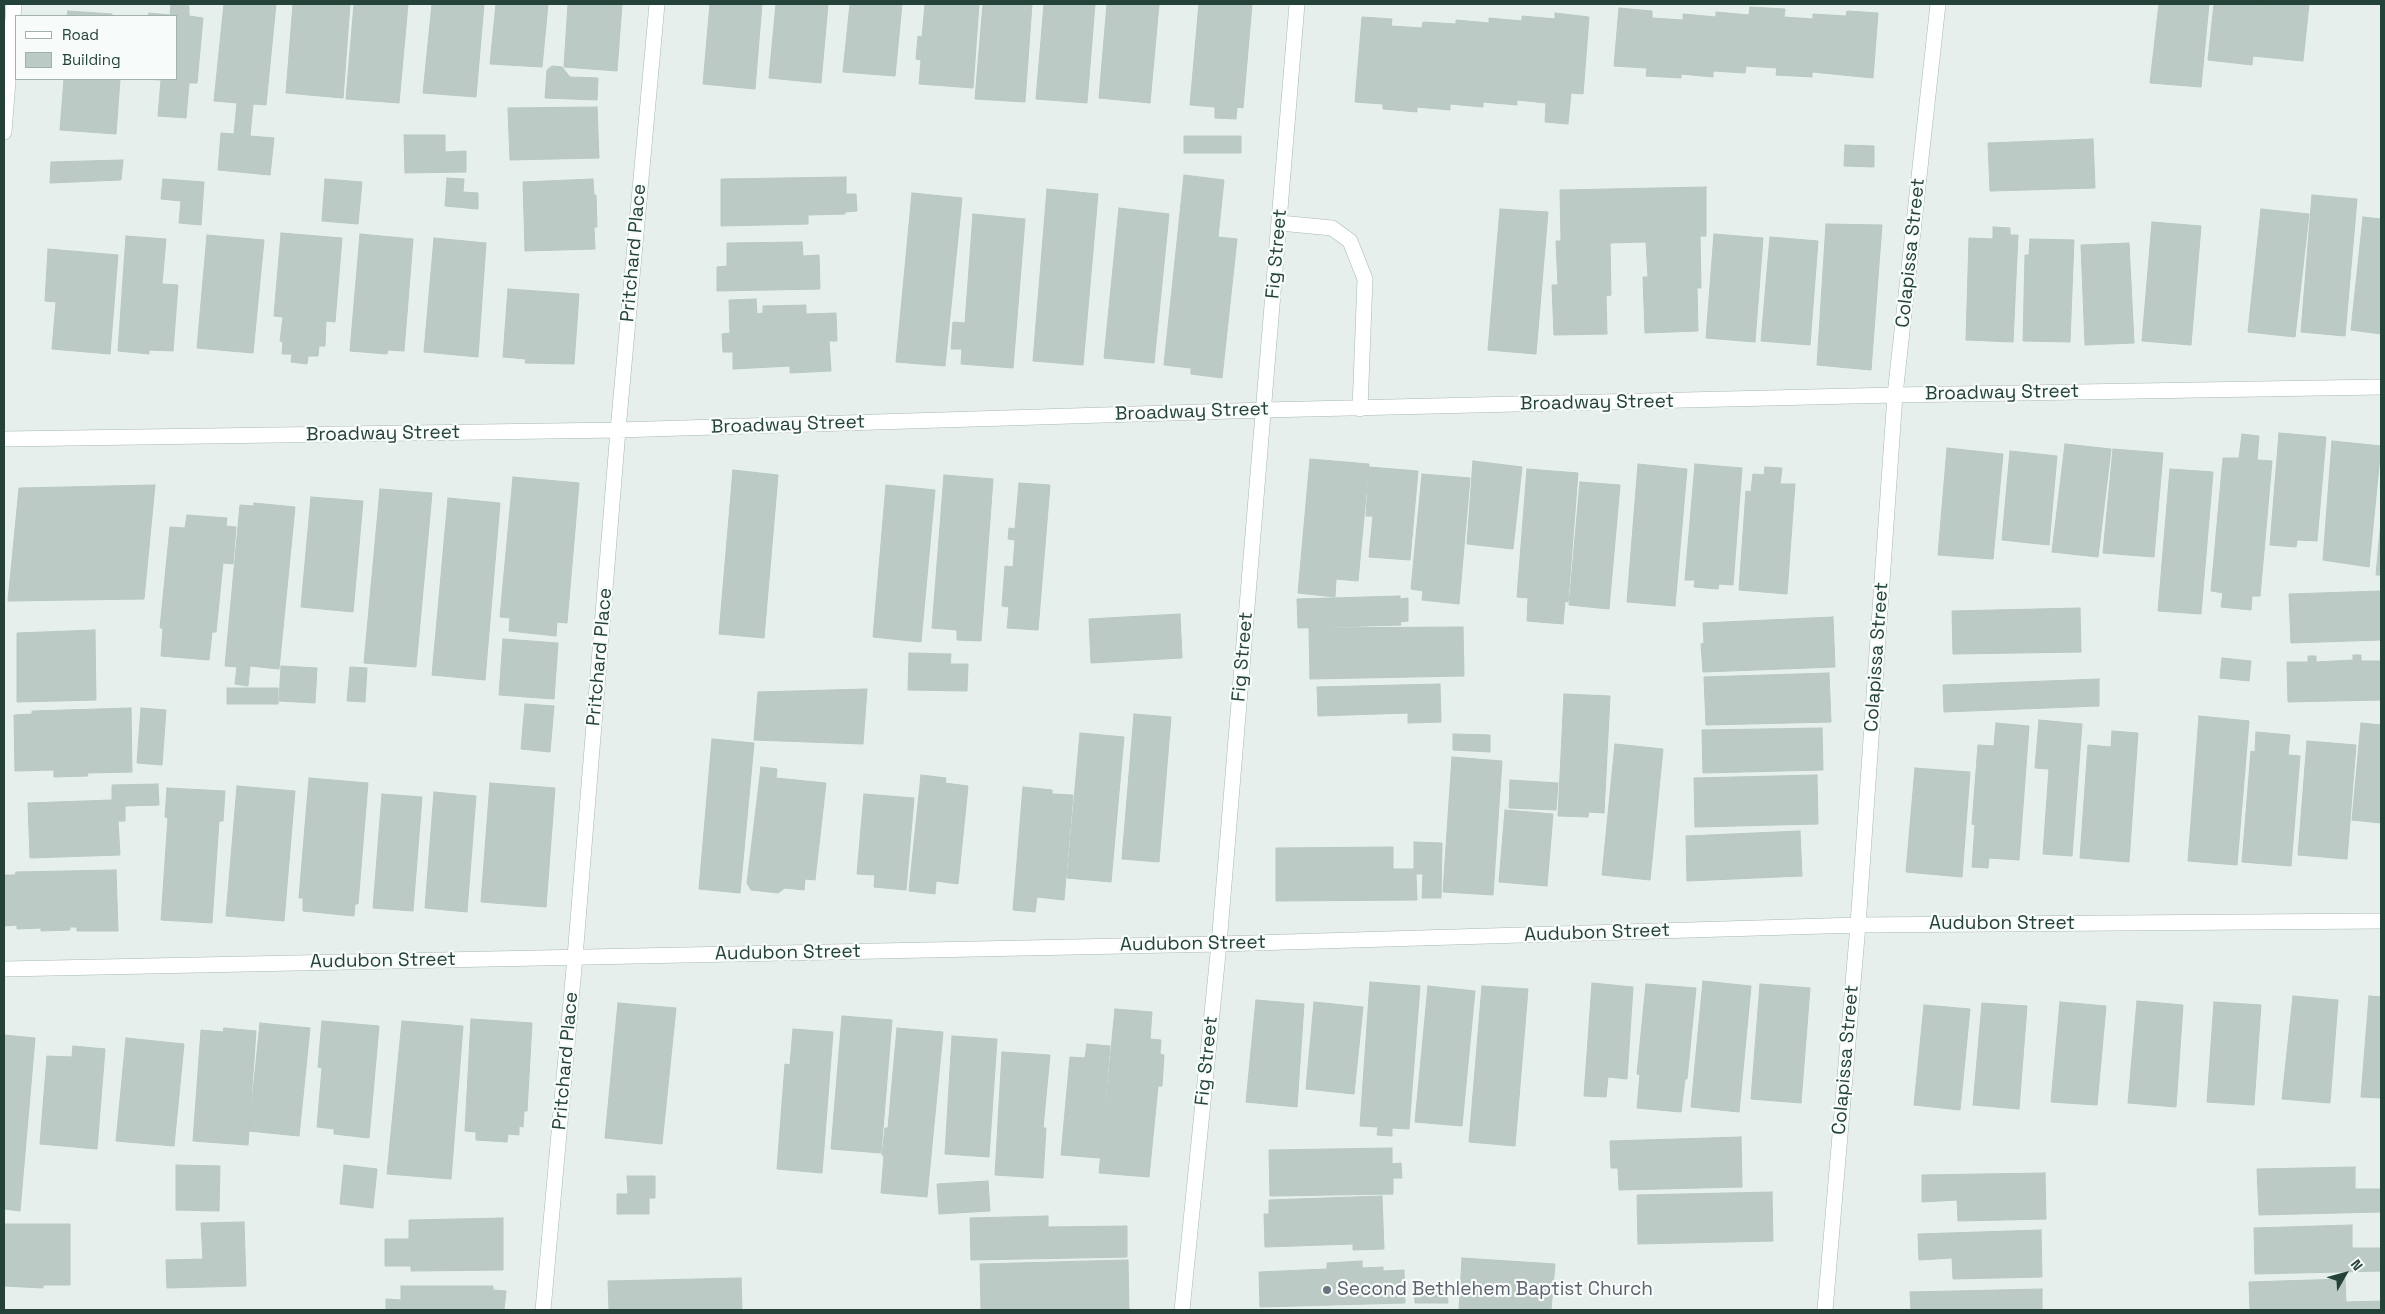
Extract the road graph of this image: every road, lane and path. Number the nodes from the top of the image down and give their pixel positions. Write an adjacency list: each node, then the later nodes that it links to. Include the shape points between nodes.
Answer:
1 (14, 4): 5 (street)
2 (657, 4): 11 (street, Pritchard Place)
3 (1297, 4): 6 (street, Fig Street)
4 (1938, 4): 8 (street, Colapissa Street)
5 (4, 132)
6 (1280, 223): 9 (street, via 1332,228 1350,241 1365,279); 10 (street, Fig Street)
7 (2381, 387): 8 (street, Broadway Street)
8 (1896, 395): 9 (street, Broadway Street); 14 (street, Colapissa Street)
9 (1360, 409): 10 (street, Broadway Street)
10 (1265, 410): 11 (street, Broadway Street); 15 (street, Fig Street)
11 (618, 430): 12 (street, Broadway Street); 16 (street, Pritchard Place)
12 (4, 439)
13 (2381, 921): 14 (street, Audubon Street)
14 (1858, 925): 15 (street, Audubon Street); 20 (street, Colapissa Street)
15 (1219, 944): 16 (street, Audubon Street); 19 (street, Fig Street)
16 (576, 957): 17 (street, Audubon Street); 18 (street, Pritchard Place)
17 (4, 969)
18 (543, 1310)
19 (1182, 1310)
20 (1825, 1310)

